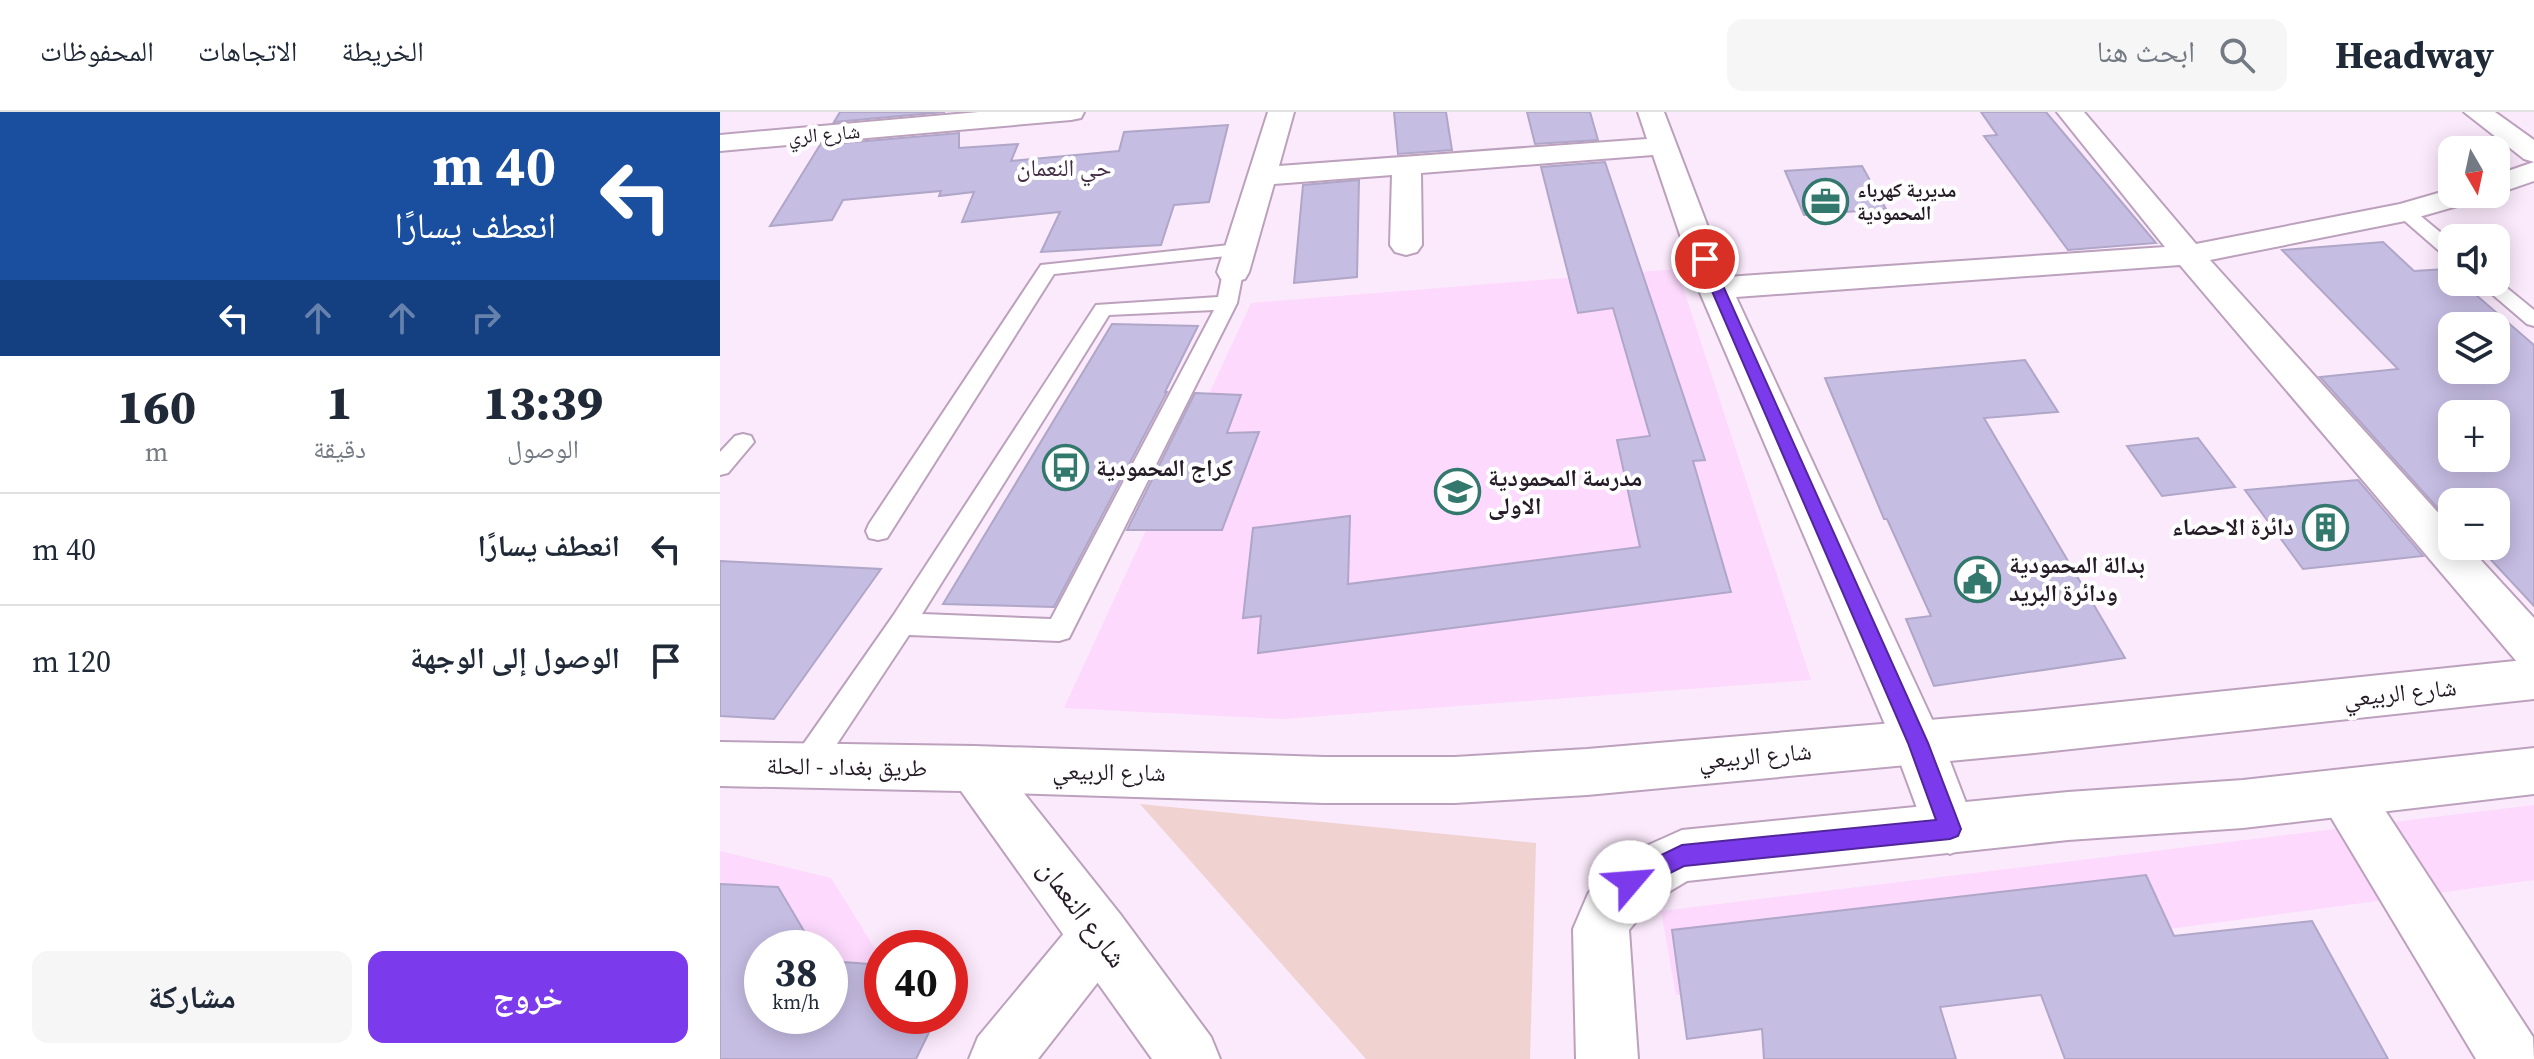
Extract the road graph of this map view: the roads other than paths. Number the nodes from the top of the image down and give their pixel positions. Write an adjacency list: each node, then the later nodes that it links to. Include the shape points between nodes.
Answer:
1 (1071, 112): 5 (street, شارع الري)
2 (1281, 112): 11 (street)
3 (2070, 112): 17 (street)
4 (2477, 112): 8 (street)
5 (856, 122): 7 (street, شارع الري)
6 (1657, 129): 9 (street); 19 (street)
7 (720, 143)
8 (2534, 153)
9 (1407, 165): 11 (street); 16 (street)
10 (2534, 171): 12 (street)
11 (1261, 176): 18 (street)
12 (2510, 180)
13 (2438, 202): 14 (street)
14 (2405, 212): 15 (lane); 17 (street)
15 (2438, 240)
16 (1406, 245)
17 (2188, 255): 19 (street); 27 (street)
18 (1236, 261): 21 (lane); 25 (lane, via 1048,269)
19 (1715, 288): 29 (street)
20 (2505, 296): 22 (lane)
21 (1227, 303): 26 (lane, via 1103,309); 26 (lane, via 1059,630)
22 (2534, 320)
23 (743, 442): 24 (lane)
24 (720, 467)
25 (878, 531)
26 (902, 624): 31 (lane)
27 (2534, 650)
28 (2534, 679): 29 (street, شارع الربيعي)
29 (1918, 743): 32 (street, شارع الربيعي, via 1455,780); 35 (street)
30 (720, 764): 31 (street, طريق بغداد - الحلة)
31 (804, 768): 32 (street, طريق بغداد - الحلة)
32 (974, 769): 36 (street, شارع النعمان)
33 (2534, 771): 34 (street)
34 (2344, 792): 35 (street); 40 (street)
35 (1950, 829): 39 (street, via 1682,856 1630,882 1607,911 1601,929)
36 (1100, 934): 37 (street); 38 (street, شارع النعمان)
37 (1000, 1059)
38 (1189, 1059)
39 (1607, 1059)
40 (2511, 1059)

